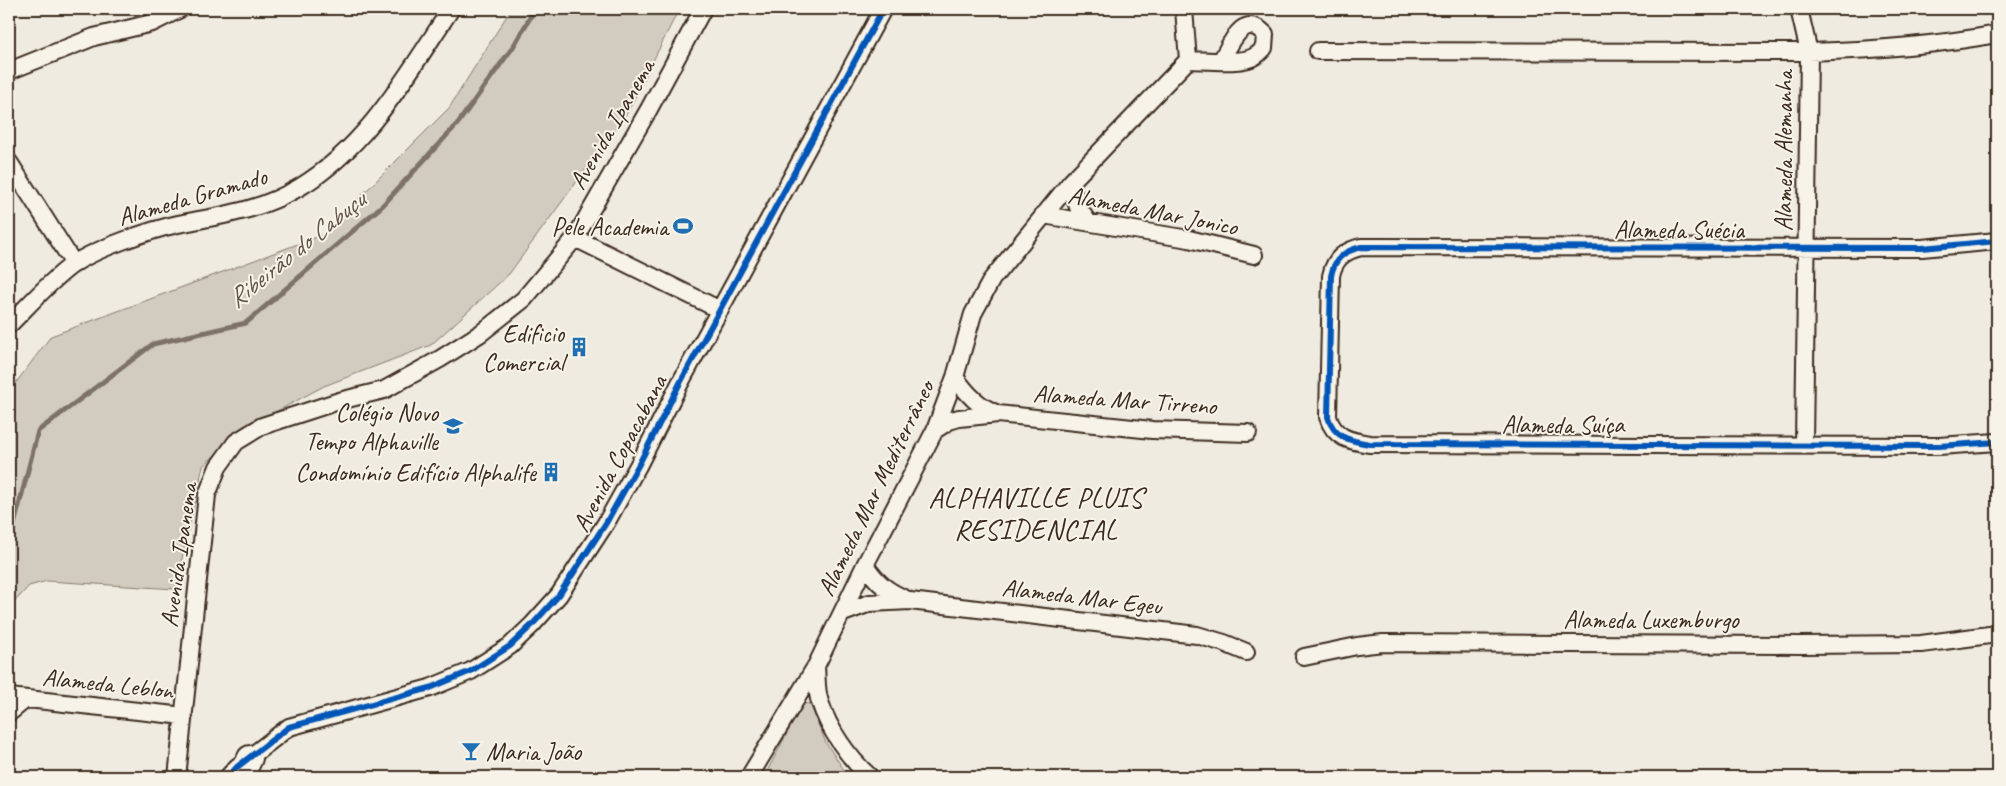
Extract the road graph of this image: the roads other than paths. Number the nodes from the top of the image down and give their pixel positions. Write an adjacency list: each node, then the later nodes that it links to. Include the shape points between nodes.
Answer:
1 (180, 9): 12 (street, via 152,23 94,37)
2 (451, 9): 22 (street, Alameda Gramado, via 364,133 335,163 300,187 260,207 141,235)
3 (703, 9): 17 (street, Avenida Ipanema)
4 (1184, 9): 10 (street)
5 (1799, 9): 9 (street, Alameda Alemanha)
6 (881, 10): 23 (street, Avenida Copacabana)
7 (1997, 34): 9 (street, via 1888,49)
8 (1318, 51): 9 (street)
9 (1809, 52): 20 (street, Alameda Alemanha)
10 (1188, 60): 11 (street); 14 (street, Alameda Mar Mediterrâneo)
11 (1221, 60)
12 (9, 71)
13 (9, 162): 22 (street)
14 (1070, 183): 15 (street, Alameda Mar Mediterrâneo); 16 (street, via 1078,207)
15 (1043, 215): 16 (street, Alameda Mar Jonico); 25 (street, Alameda Mar Mediterrâneo, via 992,279 973,314)
16 (1088, 222): 21 (street, Alameda Mar Jonico, via 1189,239)
17 (574, 238): 23 (street); 41 (street, Avenida Ipanema, via 524,299 481,333 440,359 384,390 262,426 236,442 218,467 207,494)
18 (1997, 241): 20 (street, Alameda Suécia, via 1922,248)
19 (1361, 248): 20 (street, Alameda Suécia); 30 (street, Alameda Suíça, via 1349,250 1338,258 1331,276 1328,417 1330,427 1337,435 1370,444)
20 (1807, 250): 30 (street, Alameda Alemanha)
21 (1254, 255)
22 (74, 264): 24 (street, Alameda Gramado)
23 (720, 310): 42 (street, Avenida Copacabana, via 606,523 559,596 532,625 510,646 471,670 430,688 289,728)
24 (9, 325)
25 (955, 377): 26 (street, Alameda Mar Tirreno, via 973,399); 27 (street, Alameda Mar Mediterrâneo)
26 (998, 414): 27 (street, Alameda Mar Tirreno, via 959,418); 28 (street, Alameda Mar Tirreno, via 1152,430)
27 (935, 430): 31 (street, Alameda Mar Mediterrâneo)
28 (1248, 433)
29 (1997, 442): 30 (street, Alameda Suíça, via 1939,446)
30 (1804, 445)
31 (865, 565): 32 (street, Alameda Mar Egeu, via 890,593); 33 (street, Alameda Mar Mediterrâneo)
32 (910, 601): 33 (street, Alameda Mar Egeu, via 870,603); 35 (street, Alameda Mar Egeu, via 1197,635)
33 (843, 613): 37 (street, Alameda Mar Mediterrâneo)
34 (1997, 634): 36 (street, Alameda Luxemburgo, via 1921,644 1383,643)
35 (1246, 652)
36 (1304, 657)
37 (816, 666): 45 (street, Alameda Mar Mediterrâneo); 46 (street, via 819,700 830,725)
38 (9, 697): 39 (street, Alameda Leblon)
39 (26, 699): 40 (street, Alameda Leblon); 41 (street, Alameda Leblon)
40 (9, 713)
41 (184, 716): 43 (street, Avenida Ipanema)
42 (246, 768): 44 (street, Avenida Copacabana, via 237,767)
43 (177, 777)
44 (228, 777)
45 (749, 777)
46 (870, 777)

